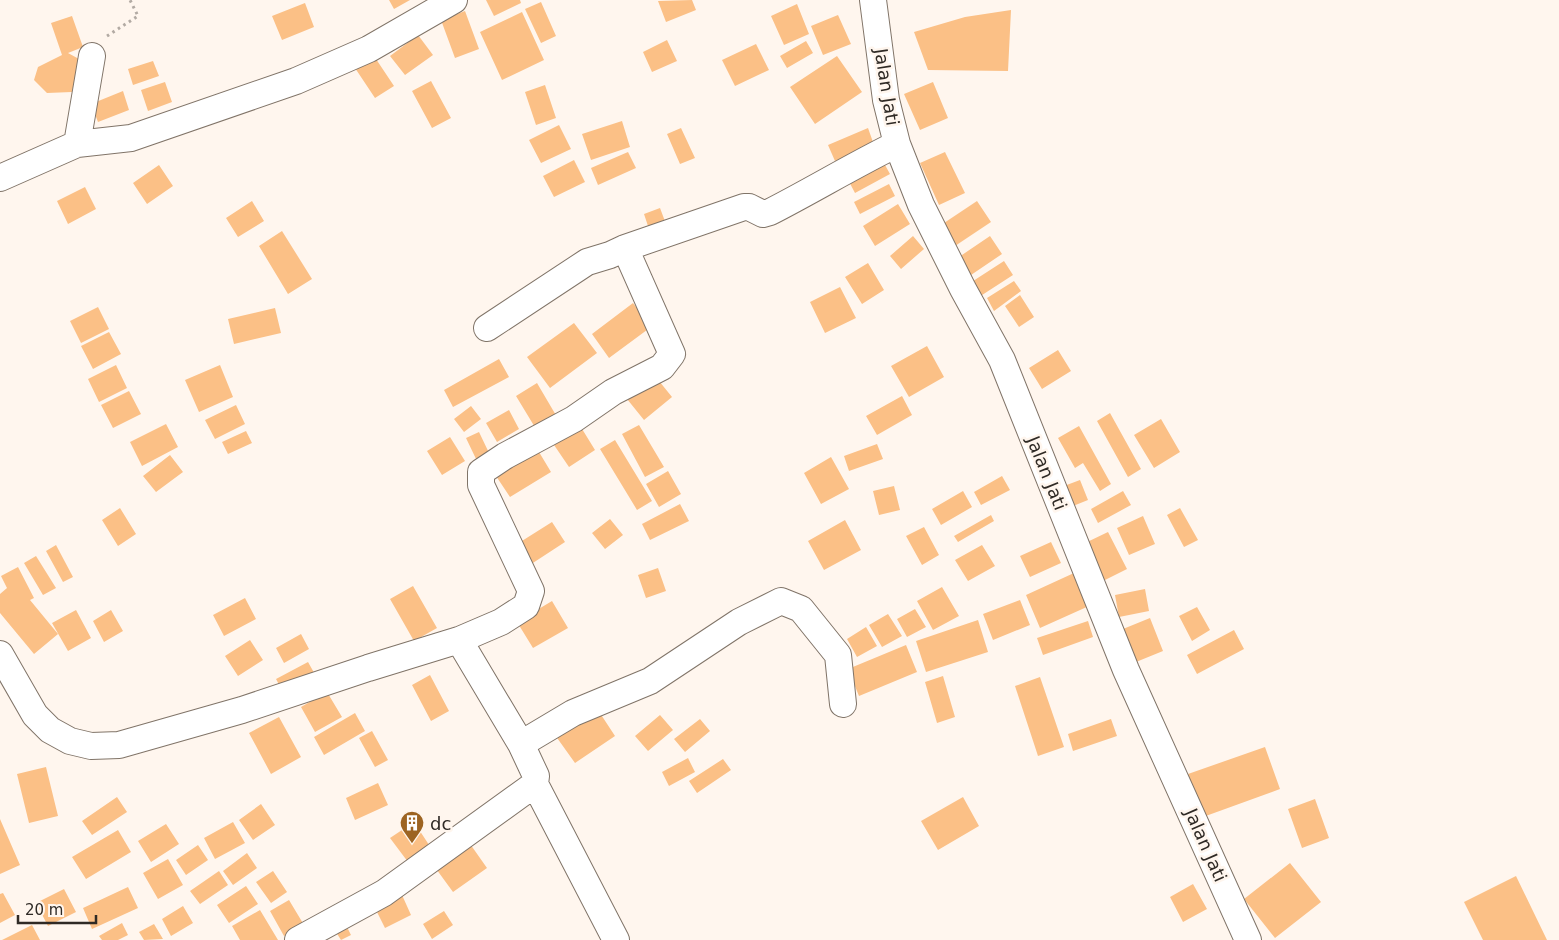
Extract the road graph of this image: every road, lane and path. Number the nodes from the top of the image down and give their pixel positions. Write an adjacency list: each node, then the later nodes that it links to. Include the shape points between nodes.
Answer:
1 (130, 0): 4 (path, via 138,16 95,43)
2 (454, 0): 5 (street, via 369,49 296,81 131,138)
3 (873, 0): 6 (street, Jalan Jati, via 886,100)
4 (92, 56): 5 (street)
5 (77, 144): 7 (street)
6 (897, 144): 8 (street, via 770,212 763,214 744,207); 17 (street, Jalan Jati, via 921,205 1002,360 1122,662)
7 (0, 178)
8 (625, 248): 9 (street, via 587,262); 10 (street, via 672,354 662,367 613,392 574,419 481,472 481,486 531,591 526,606 501,622)
9 (487, 328)
10 (459, 640): 11 (street, via 242,710 119,745 91,746 70,741 40,720); 13 (street)
11 (0, 654)
12 (843, 704): 13 (street, via 838,655 801,609 781,601 739,622 650,681 573,713)
13 (521, 744): 14 (street, via 536,776)
14 (535, 784): 15 (street, via 384,893); 16 (street)
15 (298, 940)
16 (616, 940)
17 (1248, 940)

